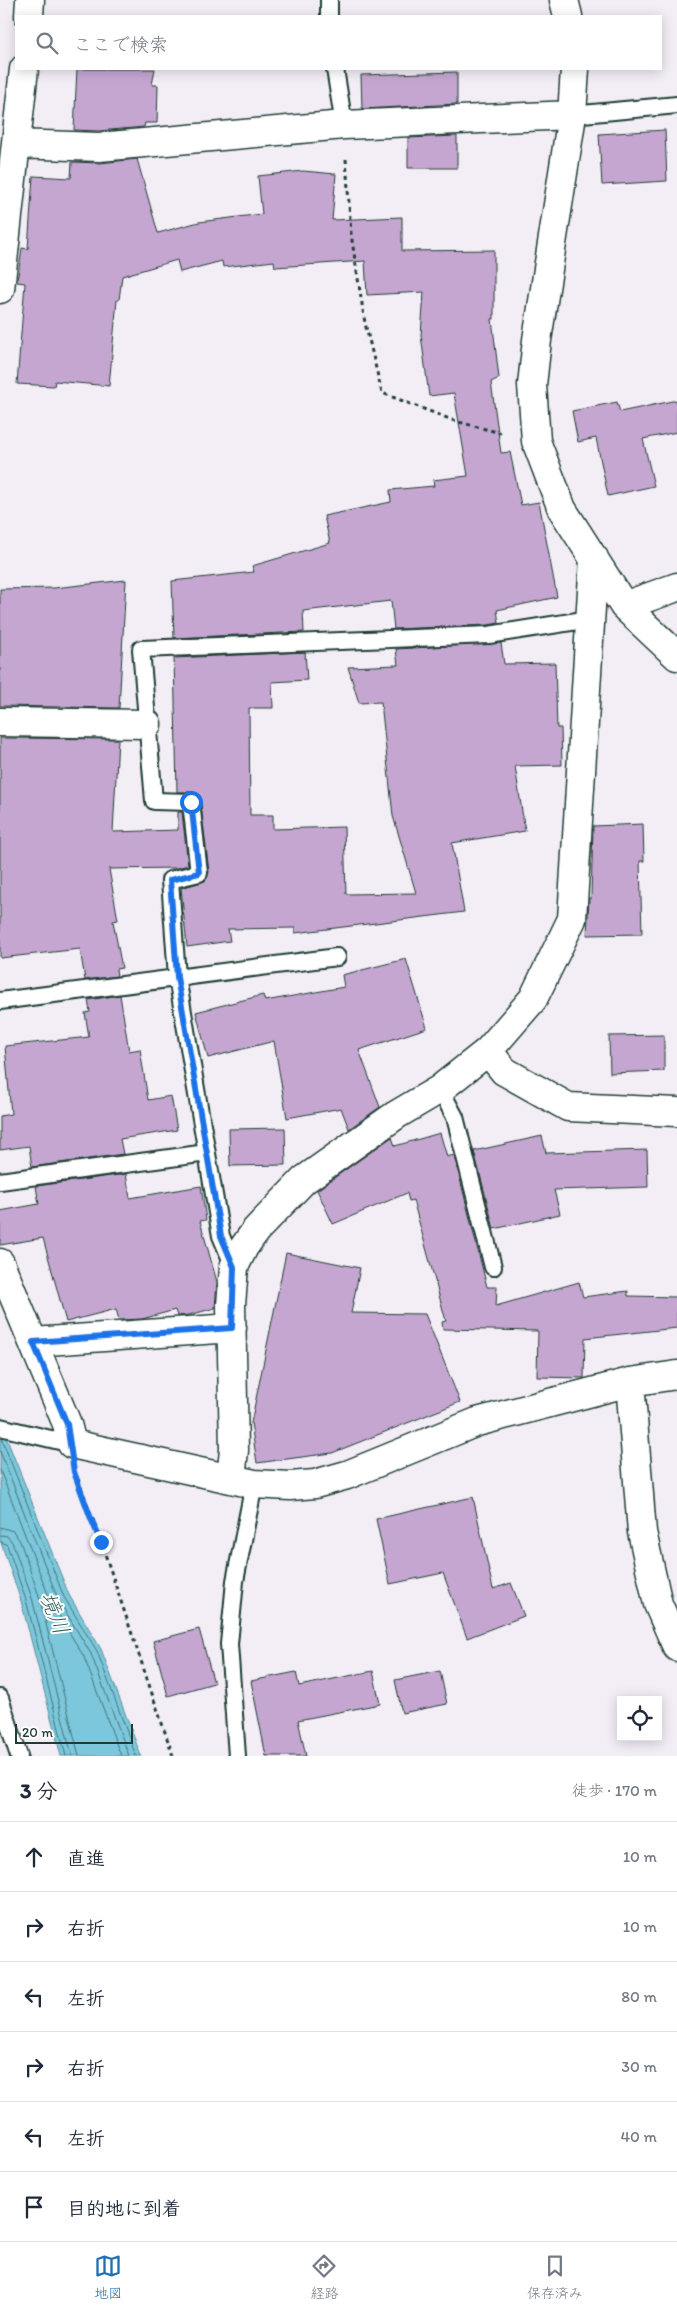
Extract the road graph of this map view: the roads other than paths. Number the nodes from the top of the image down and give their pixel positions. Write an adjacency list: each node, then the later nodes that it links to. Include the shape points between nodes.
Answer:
1 (30, 0): 4 (street)
2 (329, 0): 5 (lane)
3 (564, 0): 6 (street)
4 (29, 15)
5 (329, 15)
6 (568, 15)
7 (24, 70): 13 (street)
8 (335, 70): 12 (lane)
9 (575, 70): 11 (street)
10 (677, 105): 11 (lane)
11 (572, 115): 12 (street); 15 (street, via 536,340 532,385 536,441 562,510)
12 (344, 125): 13 (street, via 98,147)
13 (16, 144): 14 (street)
14 (0, 289)
15 (594, 558): 17 (street); 18 (street)
16 (677, 587): 17 (street)
17 (624, 606): 19 (street)
18 (590, 619): 21 (lane, via 489,635 141,649); 25 (street, via 572,919 533,999)
19 (677, 656)
20 (0, 722): 21 (street)
21 (147, 724): 23 (lane, via 154,801 191,802 199,873 170,880)
22 (337, 956): 23 (lane)
23 (177, 977): 24 (lane); 28 (lane)
24 (0, 1001)
25 (488, 1052): 26 (street); 27 (street, via 504,1071 568,1107)
26 (440, 1089): 31 (street, via 396,1115 304,1180 256,1230); 32 (lane, via 455,1117)
27 (677, 1112)
28 (207, 1152): 29 (lane); 31 (lane, via 221,1236)
29 (0, 1181)
30 (0, 1263): 34 (street)
31 (234, 1267): 33 (street)
32 (493, 1267)
33 (232, 1328): 34 (street); 39 (street, via 234,1450)
34 (33, 1342): 38 (street, via 67,1424)
35 (677, 1375): 36 (street)
36 (630, 1382): 39 (street, via 477,1422 347,1475 315,1484 290,1486); 40 (street, via 642,1532 658,1604)
37 (0, 1428): 38 (lane)
38 (62, 1442): 39 (street)
39 (242, 1481): 43 (lane, via 229,1644)
40 (677, 1647)
41 (0, 1698): 42 (lane)
42 (19, 1756)
43 (237, 1756)

